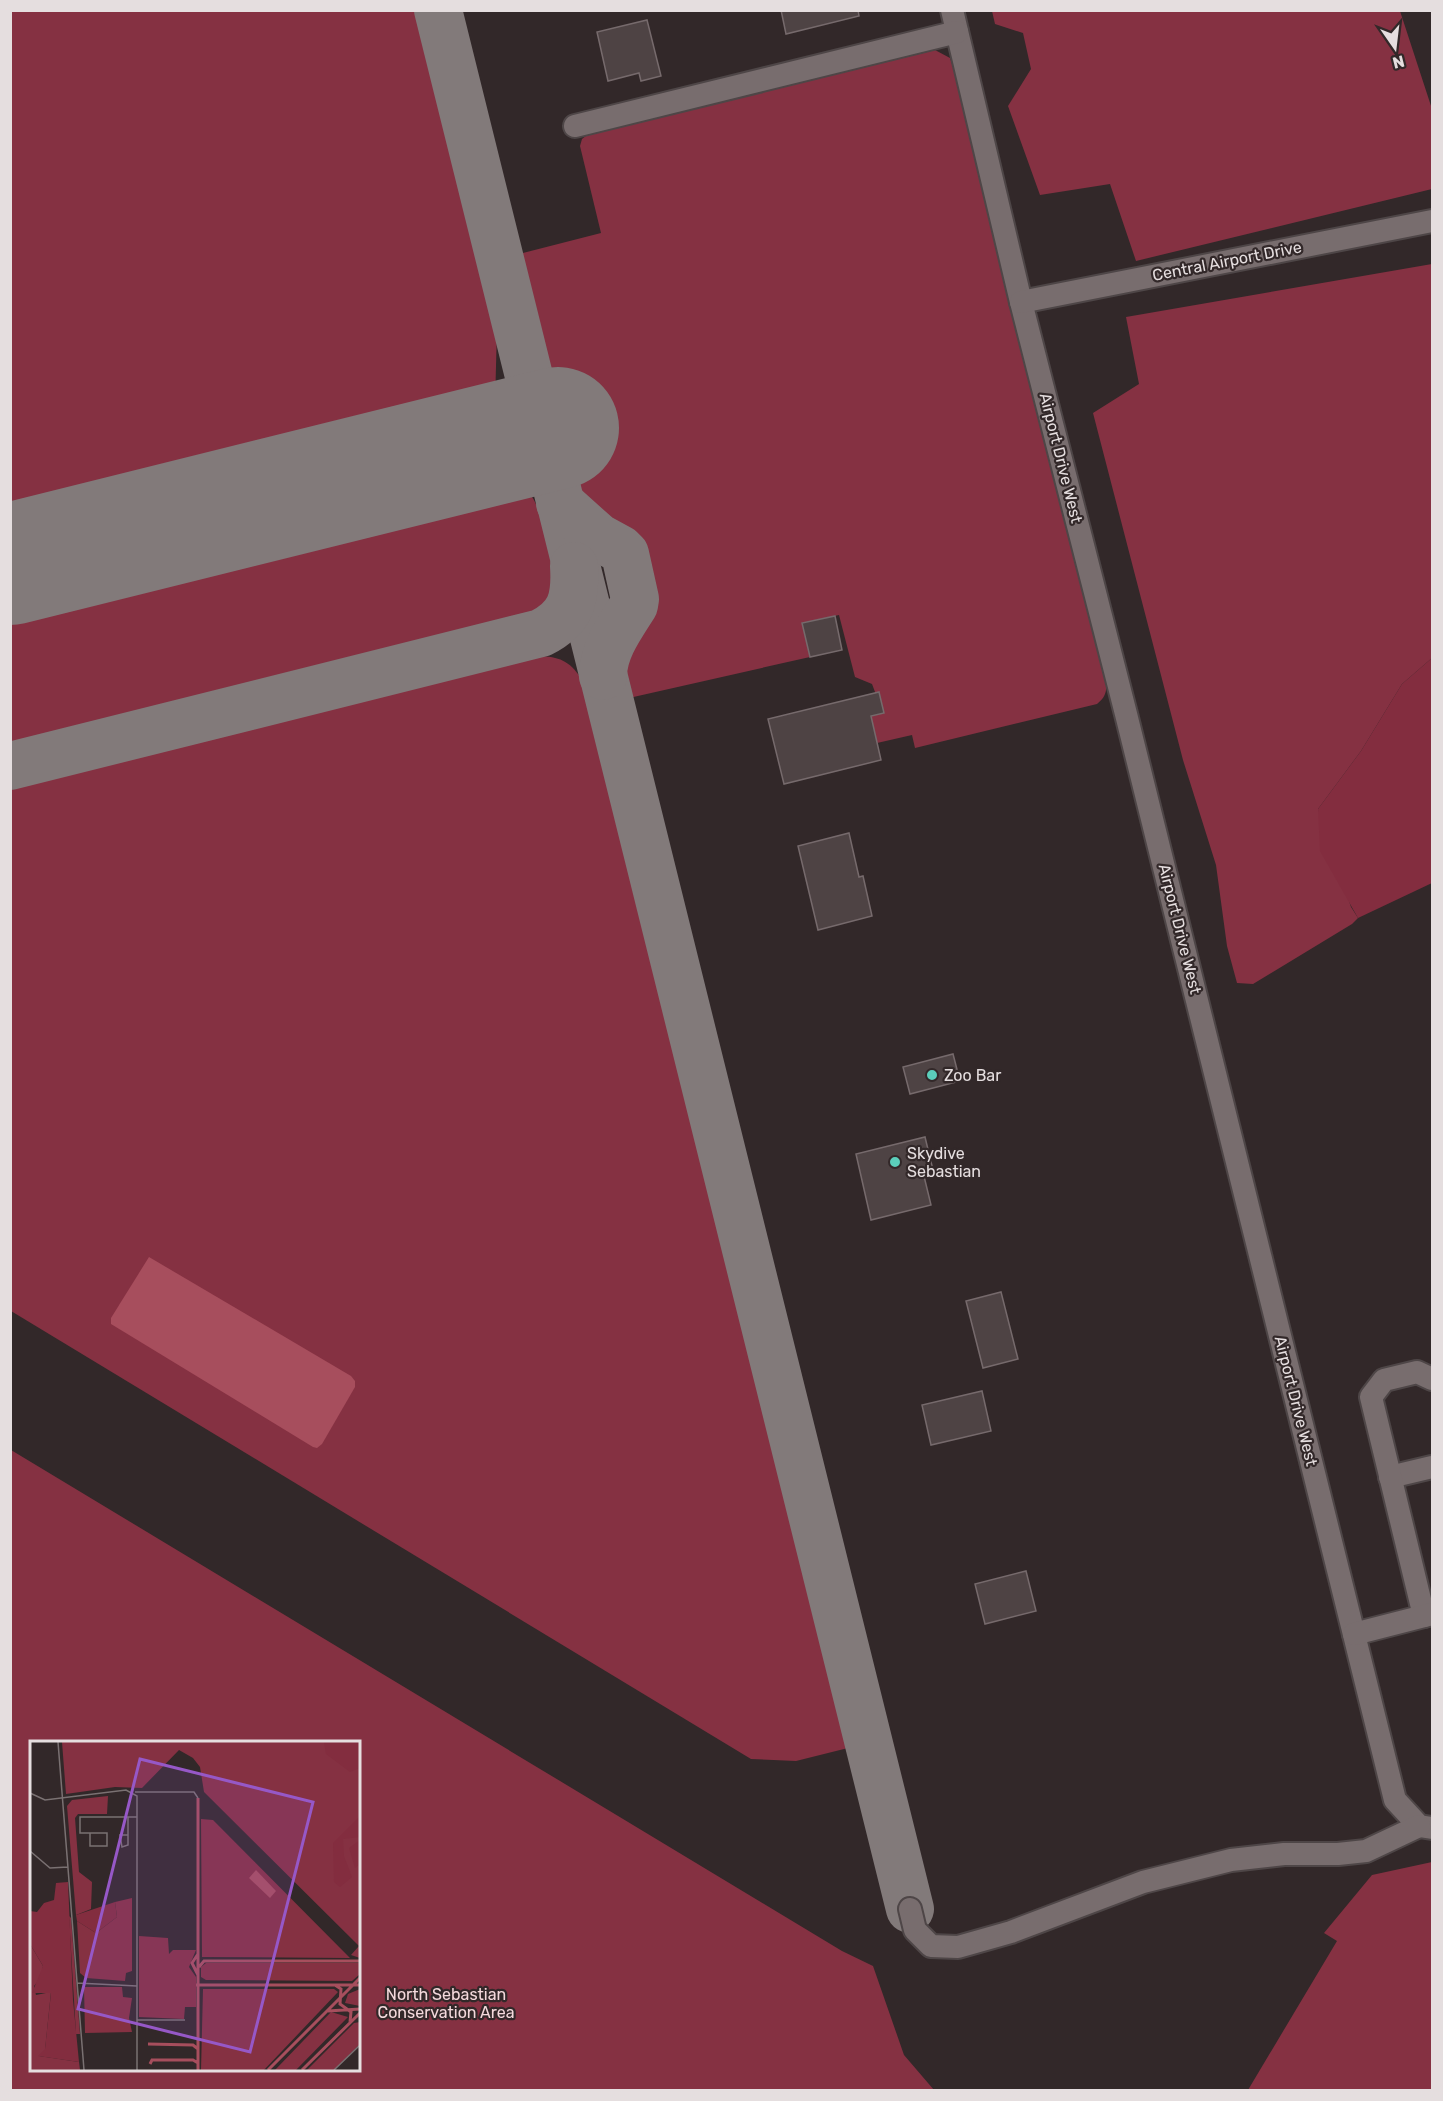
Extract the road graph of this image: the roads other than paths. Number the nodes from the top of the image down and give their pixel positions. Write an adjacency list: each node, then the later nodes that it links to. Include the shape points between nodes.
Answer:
1 (955, 21): 2 (street); 4 (street, Airport Drive West)
2 (575, 126)
3 (1432, 221): 4 (street, Central Airport Drive)
4 (1021, 302): 9 (street, Airport Drive West)
5 (1432, 1378): 7 (street, via 1417,1372 1384,1380 1371,1398)
6 (1432, 1467): 7 (street)
7 (1390, 1477): 8 (street)
8 (1428, 1615): 9 (street)
9 (1354, 1634): 10 (street, Airport Drive West, via 1395,1800)
10 (1426, 1827): 11 (street, via 1365,1851 1231,1860 1143,1882 1011,1932 958,1947 931,1946 915,1930)
11 (910, 1909)

